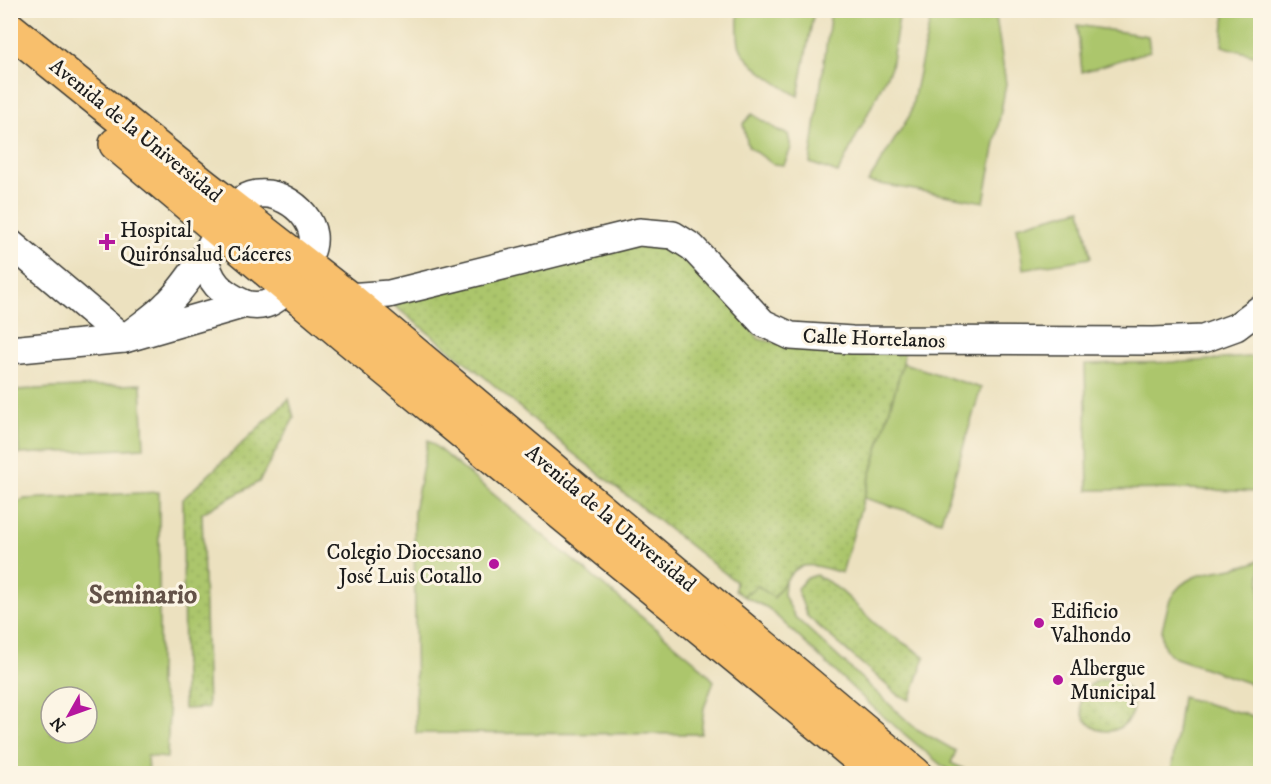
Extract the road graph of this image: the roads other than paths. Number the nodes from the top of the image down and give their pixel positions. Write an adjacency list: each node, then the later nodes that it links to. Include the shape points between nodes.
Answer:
1 (10, 29): 3 (main road, Avenida de la Universidad)
2 (10, 57): 3 (main road, Avenida de la Universidad)
3 (219, 231): 5 (main road, Avenida de la Universidad); 7 (street, via 206,268 228,297); 9 (street, via 168,304)
4 (13, 249): 9 (street)
5 (296, 276): 6 (main road, Avenida de la Universidad); 7 (street, via 270,304); 11 (main road, Avenida de la Universidad)
6 (347, 297): 8 (street, Calle Hortelanos, via 389,294 639,232 673,236 692,247 763,323 791,336 864,340 1203,339 1236,327); 14 (main road, Avenida de la Universidad)
7 (244, 304): 9 (street)
8 (1260, 309)
9 (124, 339): 10 (street)
10 (10, 350)
11 (841, 743): 12 (main road); 13 (main road, Avenida de la Universidad, via 861,760)
12 (854, 774)
13 (869, 774)
14 (915, 774)

